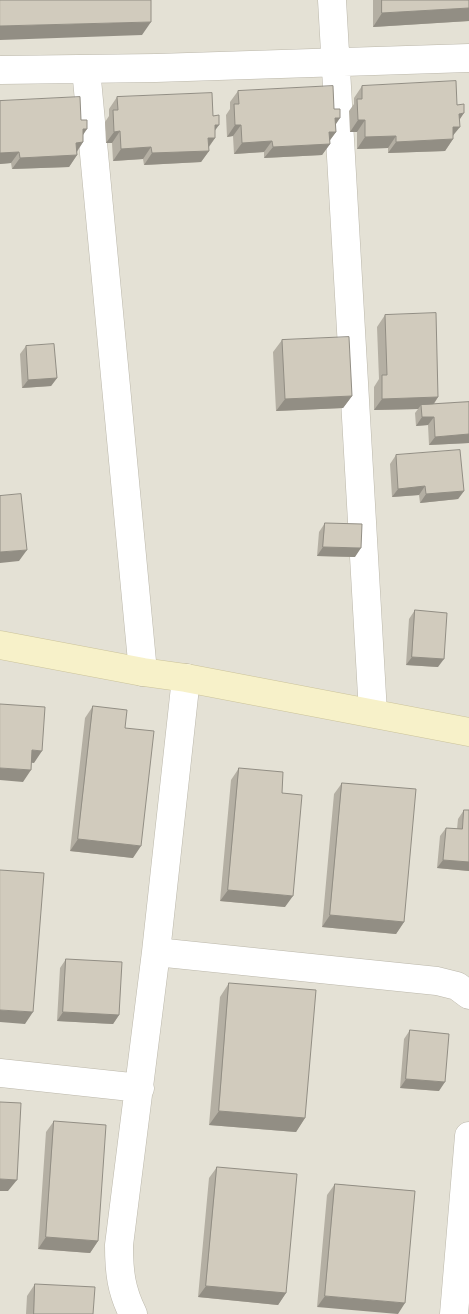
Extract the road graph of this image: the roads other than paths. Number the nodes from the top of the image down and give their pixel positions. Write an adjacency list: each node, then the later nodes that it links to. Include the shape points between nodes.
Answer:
1 (332, 0): 3 (street)
2 (469, 58): 3 (street)
3 (336, 62): 4 (street); 9 (street)
4 (86, 69): 5 (street); 7 (street)
5 (0, 70)
6 (0, 645): 7 (street)
7 (143, 672): 8 (street)
8 (186, 678): 9 (street); 11 (street)
9 (373, 713): 10 (street)
10 (469, 732)
11 (156, 952): 12 (street, via 437,981 457,986); 14 (street)
12 (469, 994)
13 (0, 1072): 14 (street)
14 (140, 1088): 16 (street, via 119,1245 122,1287)
15 (469, 1136): 17 (street)
16 (133, 1314)
17 (454, 1314)

